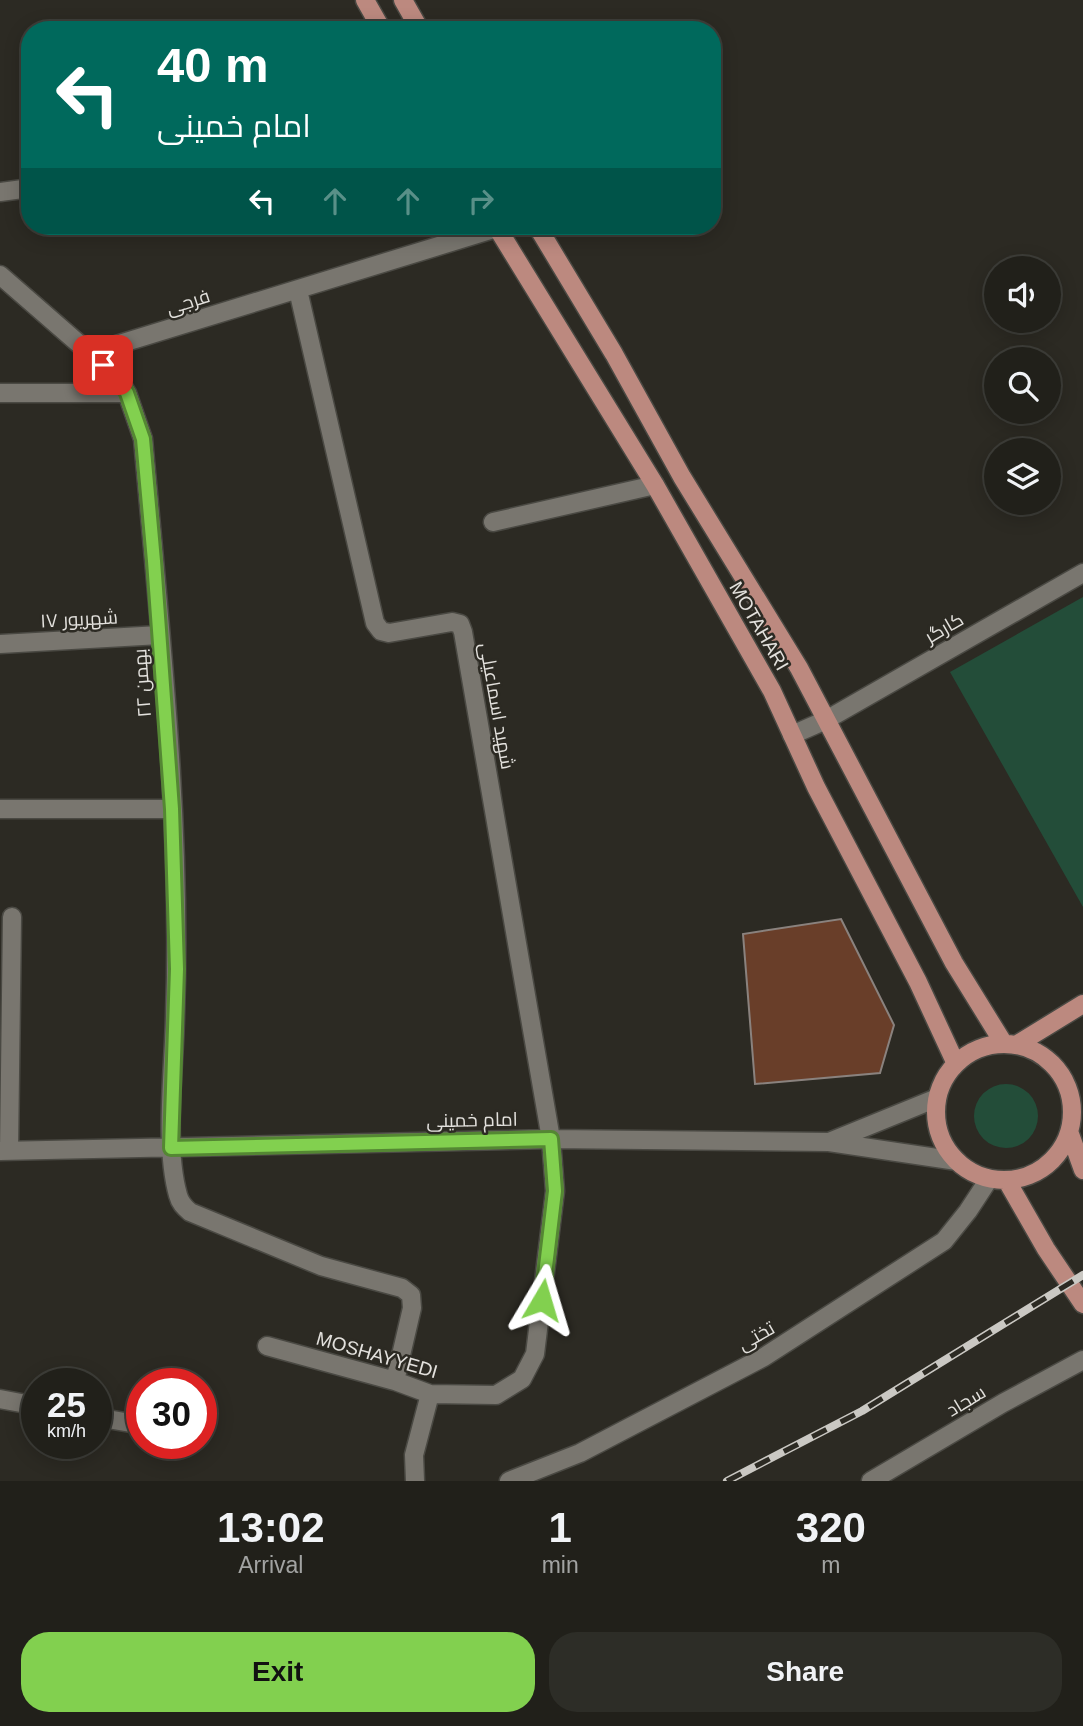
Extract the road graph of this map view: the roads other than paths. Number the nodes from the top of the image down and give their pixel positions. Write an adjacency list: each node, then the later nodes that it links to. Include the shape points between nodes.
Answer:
1 (365, 0): 3 (main road)
2 (403, 0): 4 (main road)
3 (377, 21)
4 (415, 21)
5 (21, 189): 6 (street)
6 (0, 192)
7 (472, 235): 11 (street, فرجی)
8 (502, 235): 15 (main road, MOTAHARI)
9 (542, 235): 20 (main road, MOTAHARI)
10 (0, 275): 12 (street, ۲۲ بهمن)
11 (298, 290): 12 (street, فرجی); 30 (street, شهید اسماعیلی, via 375,623 389,633 452,622 460,624 463,632)
12 (90, 353): 14 (street, ۲۲ بهمن, via 117,377)
13 (0, 393): 14 (street)
14 (127, 393): 18 (street, ۲۲ بهمن, via 143,439)
15 (655, 485): 16 (street); 21 (main road, MOTAHARI, via 772,691)
16 (493, 522)
17 (1083, 573): 20 (street, کارگر)
18 (160, 635): 19 (street, ۱۷ شهریور); 23 (street, ۲۲ بهمن)
19 (0, 644)
20 (826, 720): 21 (street, کارگر); 26 (main road, MOTAHARI, via 954,963)
21 (792, 735): 27 (main road, MOTAHARI)
22 (0, 809): 23 (street)
23 (172, 809): 32 (street, ۲۲ بهمن, via 177,969)
24 (12, 917): 33 (street)
25 (1083, 1004): 26 (main road)
26 (1010, 1045): 27 (main road, via 986,1046); 29 (main road, via 1036,1052 1053,1064 1065,1082)
27 (956, 1064): 28 (main road)
28 (937, 1098): 31 (street, امام خمینی); 34 (main road, via 939,1132)
29 (1075, 1124): 35 (main road); 36 (main road, via 1046,1167 1028,1177)
30 (551, 1139): 31 (street, امام خمینی); 32 (street, امام خمینی); 41 (street, MOSHAYYEDI, via 555,1191 536,1354 522,1379 496,1395)
31 (829, 1142): 34 (street)
32 (171, 1148): 33 (street, امام خمینی); 40 (street, ۲۲ بهمن, via 178,1196 190,1212 321,1266 402,1288 411,1295)
33 (4, 1151)
34 (957, 1161): 36 (main road, via 971,1172)
35 (1083, 1170)
36 (998, 1180): 37 (main road); 46 (street, تختی, via 944,1241 764,1357 580,1453)
37 (1083, 1304)
38 (267, 1346): 40 (street, MOSHAYYEDI)
39 (1083, 1360): 44 (street, سجاد)
40 (395, 1381): 41 (street, MOSHAYYEDI)
41 (430, 1394): 45 (street, via 414,1455)
42 (0, 1399): 43 (street)
43 (21, 1403)
44 (874, 1480)
45 (415, 1481)
46 (509, 1481)

